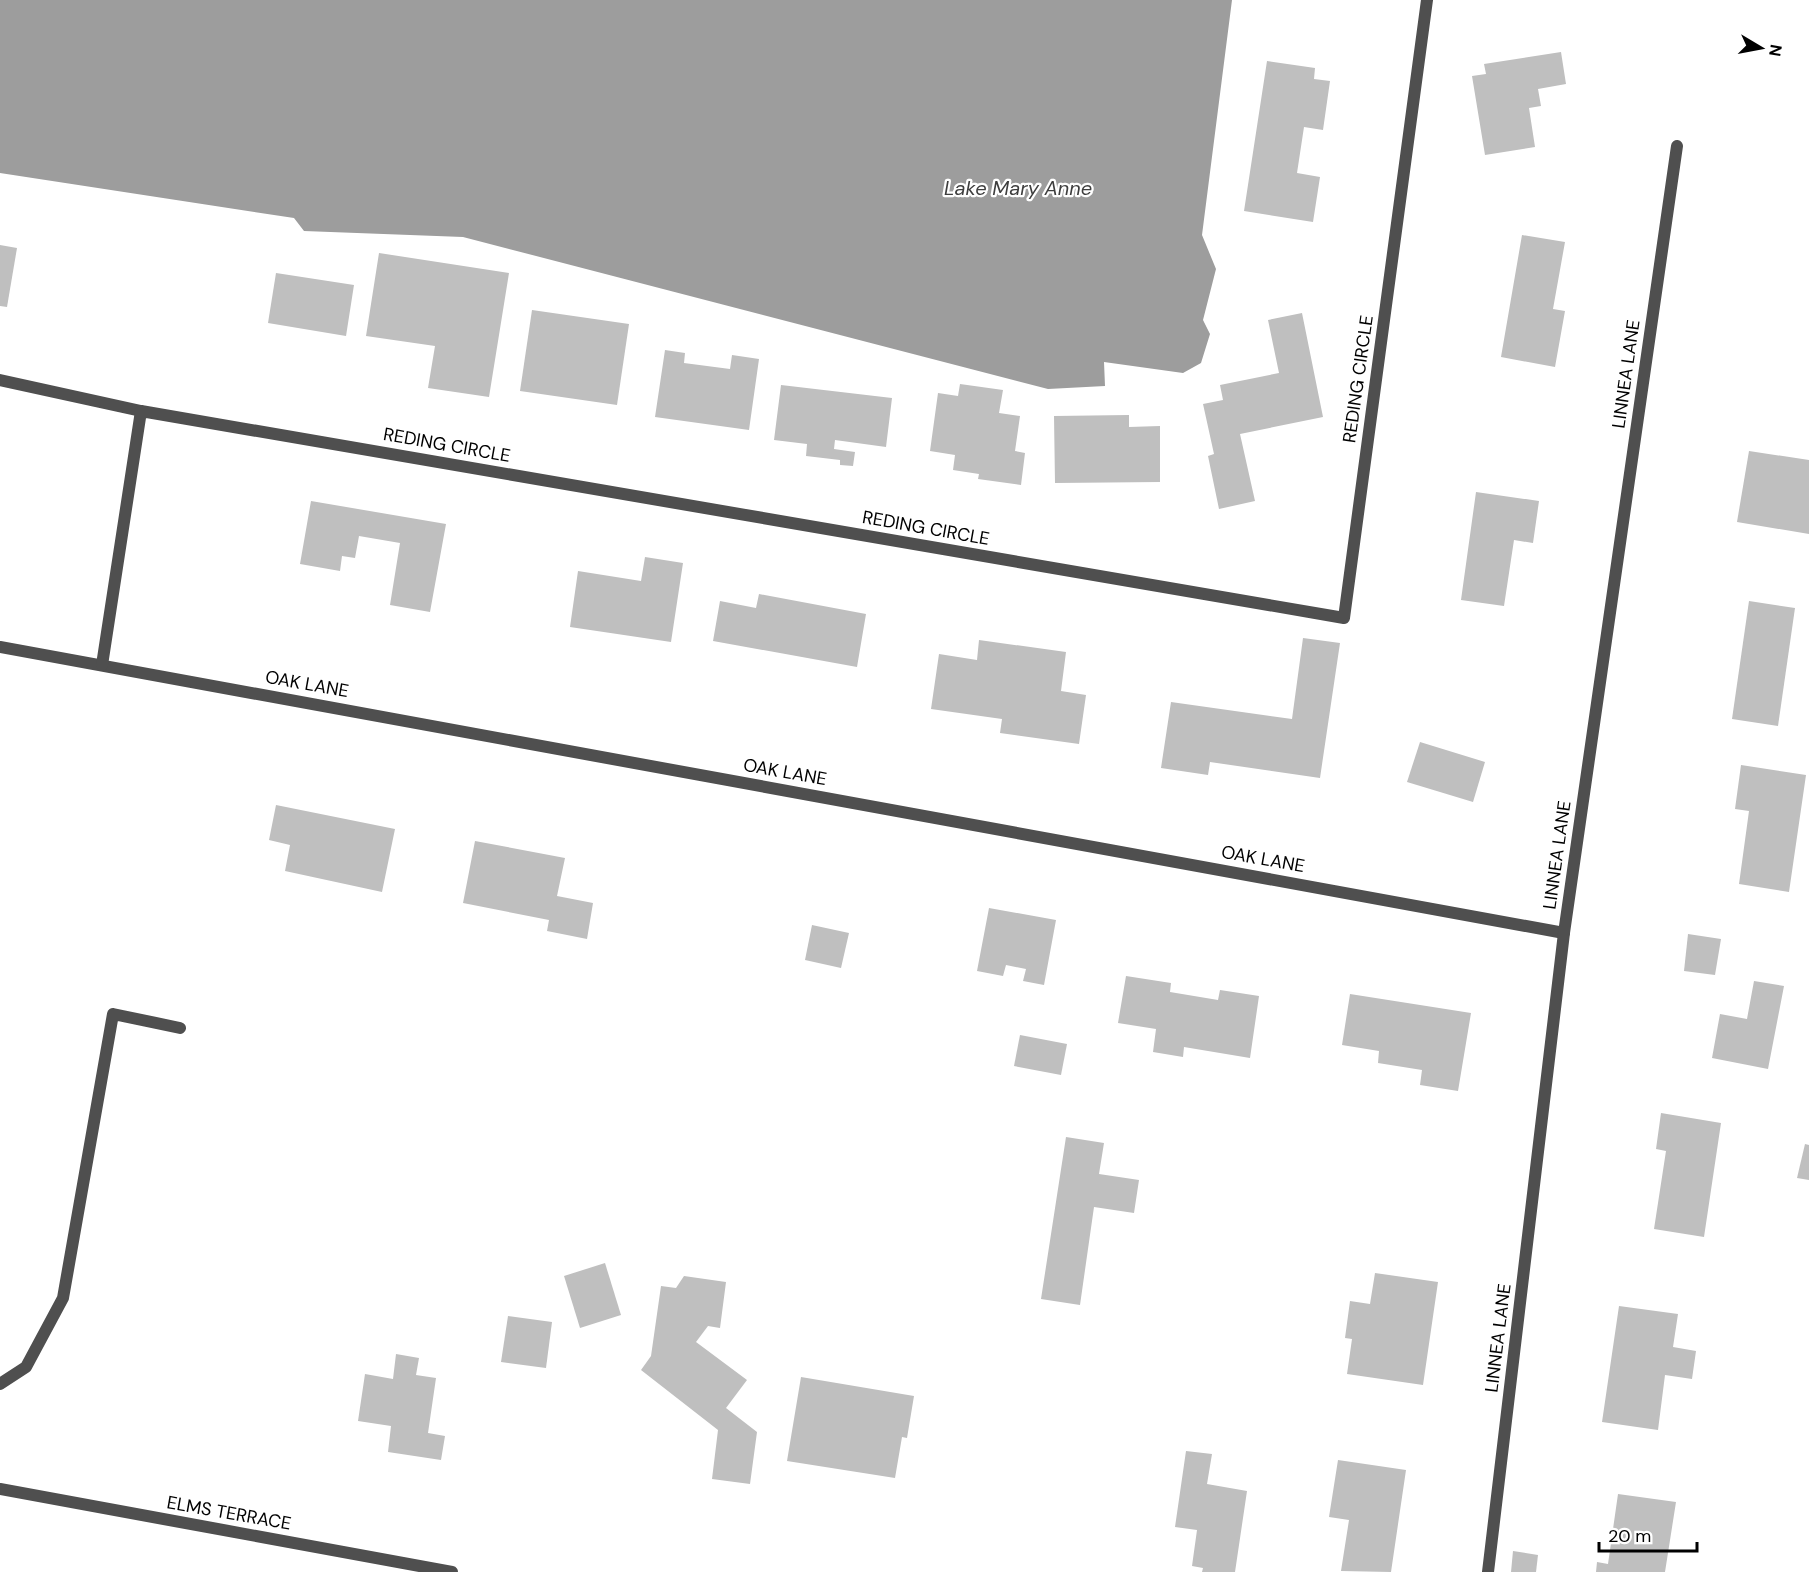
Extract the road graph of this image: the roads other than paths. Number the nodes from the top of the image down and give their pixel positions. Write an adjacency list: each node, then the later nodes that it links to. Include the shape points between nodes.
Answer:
1 (1427, 0): 4 (street, REDING CIRCLE, via 1344,618)
2 (1677, 146): 7 (street, LINNEA LANE)
3 (0, 380): 4 (street)
4 (141, 411): 6 (street)
5 (0, 647): 6 (street, OAK LANE)
6 (102, 665): 7 (street, OAK LANE)
7 (1564, 933): 12 (street, LINNEA LANE)
8 (180, 1028): 9 (street, via 113,1014 63,1298 26,1366)
9 (0, 1384)
10 (0, 1489): 11 (street, ELMS TERRACE)
11 (452, 1572)
12 (1488, 1572)

